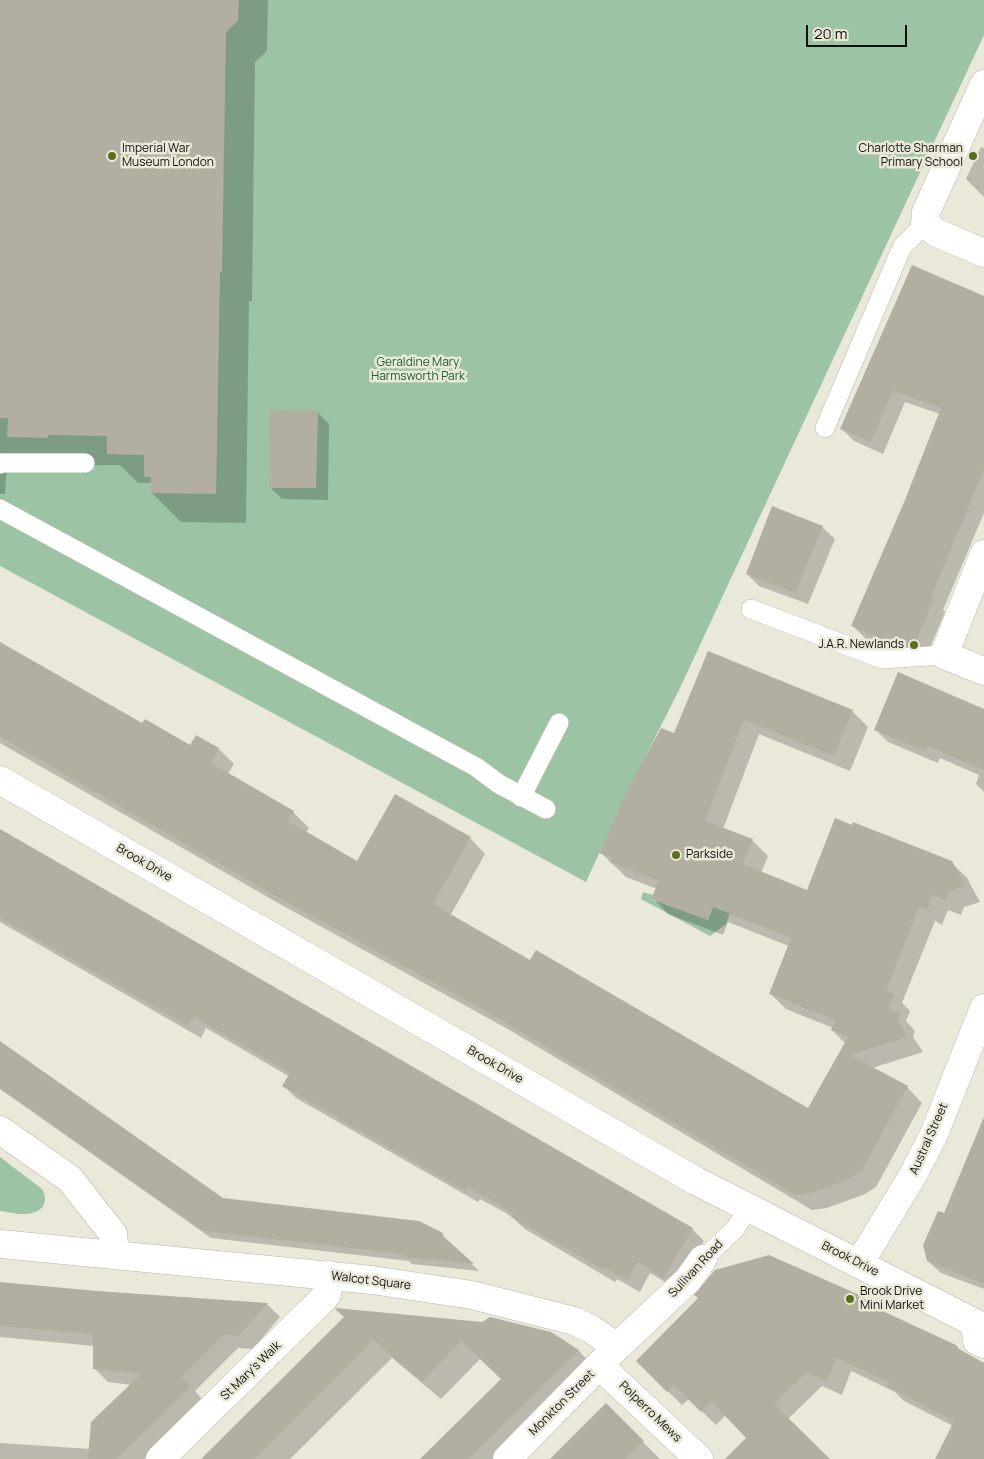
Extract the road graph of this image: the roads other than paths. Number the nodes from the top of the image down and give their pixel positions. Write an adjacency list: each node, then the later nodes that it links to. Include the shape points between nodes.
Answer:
1 (984, 84): 2 (street, via 926,212)
2 (925, 224): 3 (street, via 937,234); 4 (lane, via 902,247)
3 (984, 253)
4 (825, 428)
5 (85, 463): 6 (lane)
6 (0, 464)
7 (0, 509): 14 (lane, via 476,767)
8 (984, 554): 10 (street)
9 (751, 609): 10 (lane, via 882,659)
10 (944, 655): 11 (street)
11 (984, 671)
12 (559, 723): 14 (lane)
13 (0, 780): 18 (street, Brook Drive, via 687,1176)
14 (521, 796): 15 (lane)
15 (546, 810)
16 (984, 1008): 22 (street, Austral Street, via 934,1134 892,1213)
17 (0, 1130): 20 (street, via 70,1179 113,1234)
18 (749, 1208): 21 (lane, Sullivan Road, via 735,1229); 22 (street, Brook Drive)
19 (0, 1244): 20 (street, Walcot Square)
20 (115, 1254): 23 (street, Walcot Square)
21 (703, 1259): 25 (street, Sullivan Road, via 688,1280)
22 (860, 1264): 24 (street, Brook Drive)
23 (330, 1275): 25 (street, Walcot Square, via 472,1295 574,1321 591,1329); 26 (street, St Mary's Walk, via 327,1294 316,1306)
24 (981, 1329)
25 (609, 1356): 27 (street, Monkton Street); 28 (street, Polperro Mews)
26 (160, 1459)
27 (507, 1459)
28 (699, 1459)

